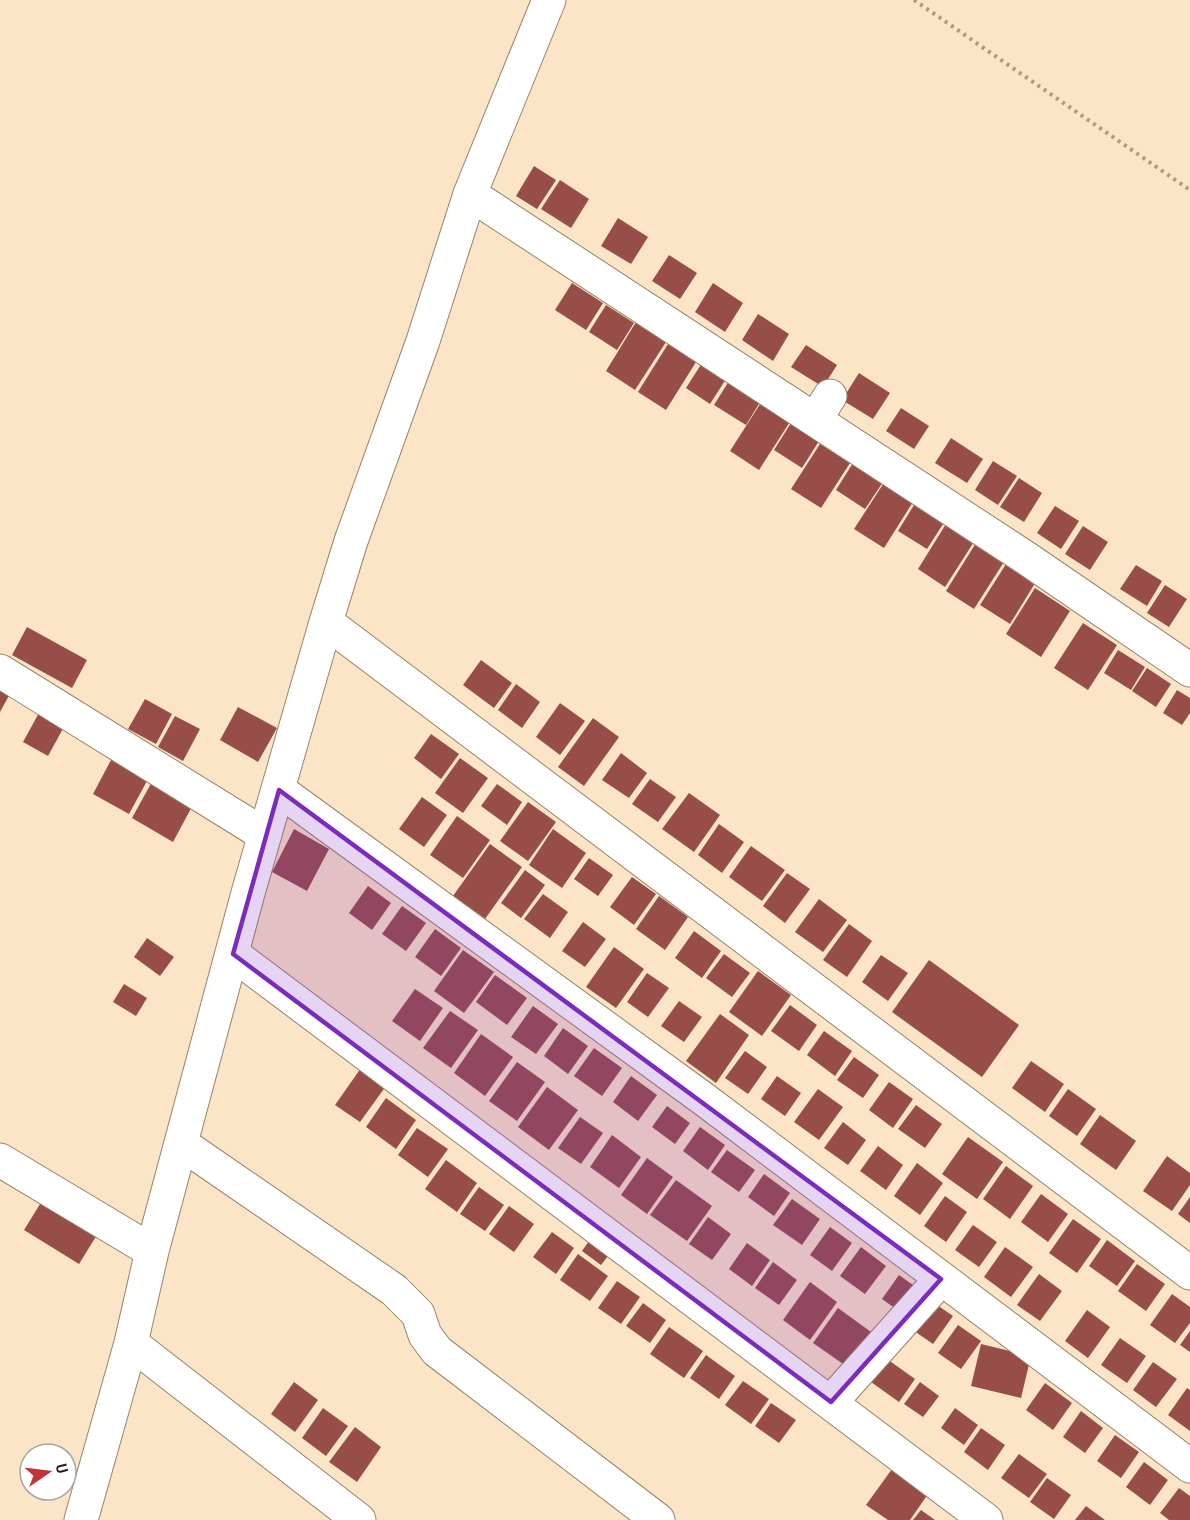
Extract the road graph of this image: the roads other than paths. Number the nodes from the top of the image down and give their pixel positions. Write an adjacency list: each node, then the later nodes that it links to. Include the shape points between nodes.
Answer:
1 (549, 0): 2 (street)
2 (471, 194): 3 (street); 4 (street, via 822,408 1026,558)
3 (326, 622): 6 (street); 12 (street)
4 (1190, 670)
5 (0, 671): 7 (street)
6 (279, 790): 7 (street); 13 (street, via 705,1100)
7 (265, 835): 8 (street)
8 (233, 954): 9 (street); 15 (street)
9 (182, 1144): 11 (street); 19 (street, via 394,1290 418,1314 425,1335 437,1351)
10 (0, 1160): 11 (street)
11 (152, 1251): 14 (street)
12 (1190, 1273)
13 (941, 1279): 15 (street); 16 (street)
14 (130, 1343): 17 (street); 18 (street)
15 (831, 1402): 20 (street)
16 (1190, 1466)
17 (92, 1515)
18 (359, 1520)
19 (658, 1520)
20 (986, 1520)

